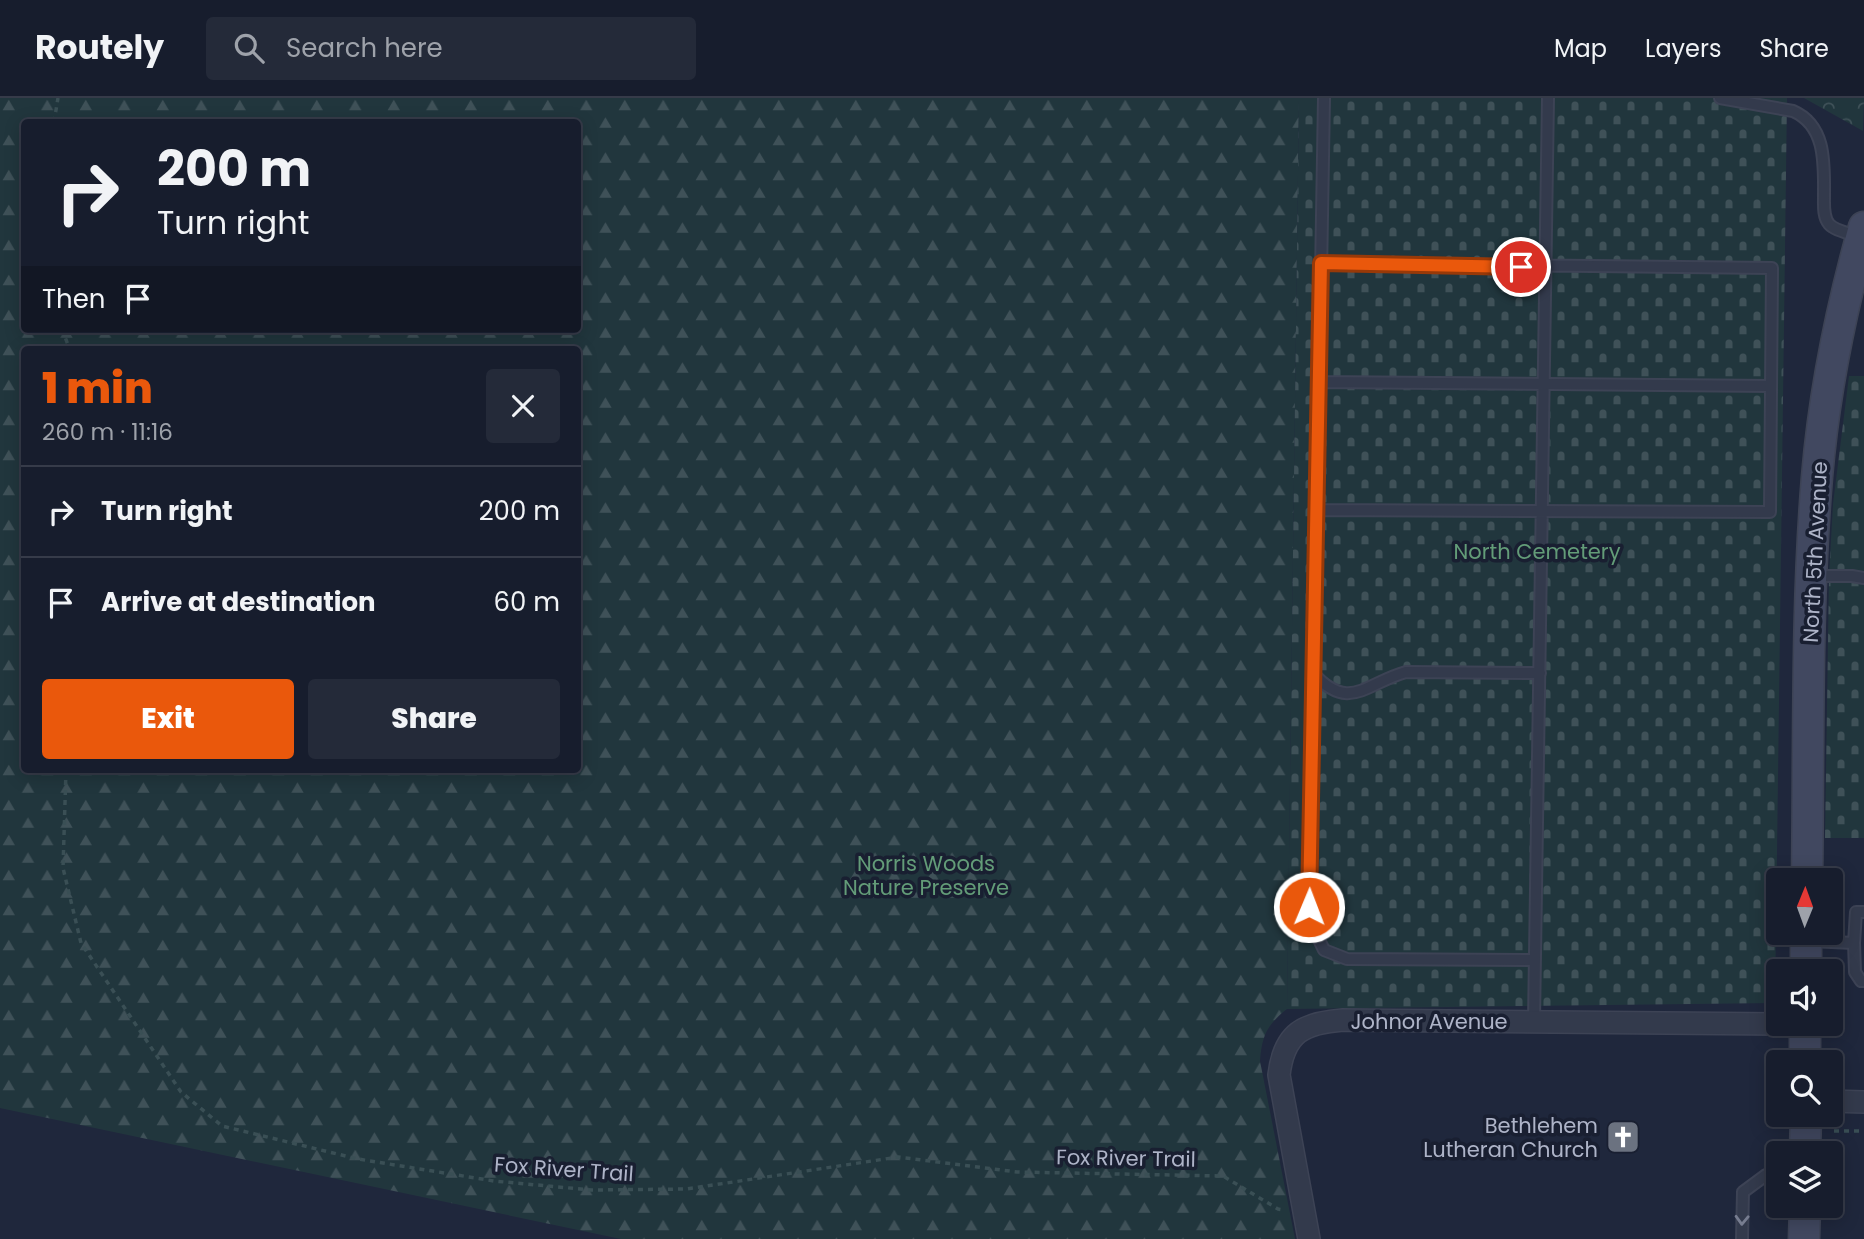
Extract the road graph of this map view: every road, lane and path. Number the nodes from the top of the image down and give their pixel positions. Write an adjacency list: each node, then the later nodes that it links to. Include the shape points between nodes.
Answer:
1 (58, 98): 5 (path)
2 (1324, 98): 7 (lane)
3 (1548, 98): 8 (lane)
4 (1720, 98): 6 (lane, via 1802,115 1811,124 1824,158 1826,218 1834,228)
5 (54, 119)
6 (1863, 232): 14 (main road, North 5th Avenue, via 1836,341 1817,474)
7 (1321, 263): 8 (lane); 9 (lane)
8 (1546, 267): 10 (lane); 11 (lane, via 1772,268)
9 (1319, 382): 10 (lane); 12 (lane)
10 (1544, 384): 11 (lane); 13 (lane)
11 (1771, 386): 13 (lane, via 1770,512)
12 (1316, 510): 13 (lane); 16 (lane)
13 (1542, 512): 17 (lane)
14 (1812, 576): 15 (lane); 19 (main road, North 5th Avenue)
15 (1860, 576)
16 (1313, 673): 17 (lane, via 1331,690 1343,694 1358,693 1406,672); 23 (lane, via 1309,907 1313,932 1324,950 1347,959)
17 (1540, 673): 23 (lane)
18 (66, 773): 32 (path, Fox River Trail, via 63,868 81,943 180,1092 222,1126 358,1159 495,1181 591,1190 687,1189 898,1157 1017,1172 1223,1176 1278,1209)
19 (1807, 868)
20 (1864, 912): 22 (lane, via 1856,912)
21 (1843, 942): 22 (lane)
22 (1854, 943): 24 (lane, via 1854,972)
23 (1535, 961): 25 (lane)
24 (1864, 981)
25 (1534, 1021): 26 (street, Johnor Avenue); 32 (street, Johnor Avenue, via 1343,1020 1318,1022 1301,1030 1288,1042 1279,1075)
26 (1766, 1024)
27 (1843, 1101): 28 (street)
28 (1864, 1102)
29 (1834, 1131): 30 (path)
30 (1864, 1131)
31 (1766, 1175): 35 (lane, one-way to 35, via 1743,1192)
32 (1303, 1213): 34 (street, Johnor Avenue)
33 (1805, 1218): 36 (main road)
34 (1309, 1239)
35 (1742, 1239)
36 (1804, 1239)

